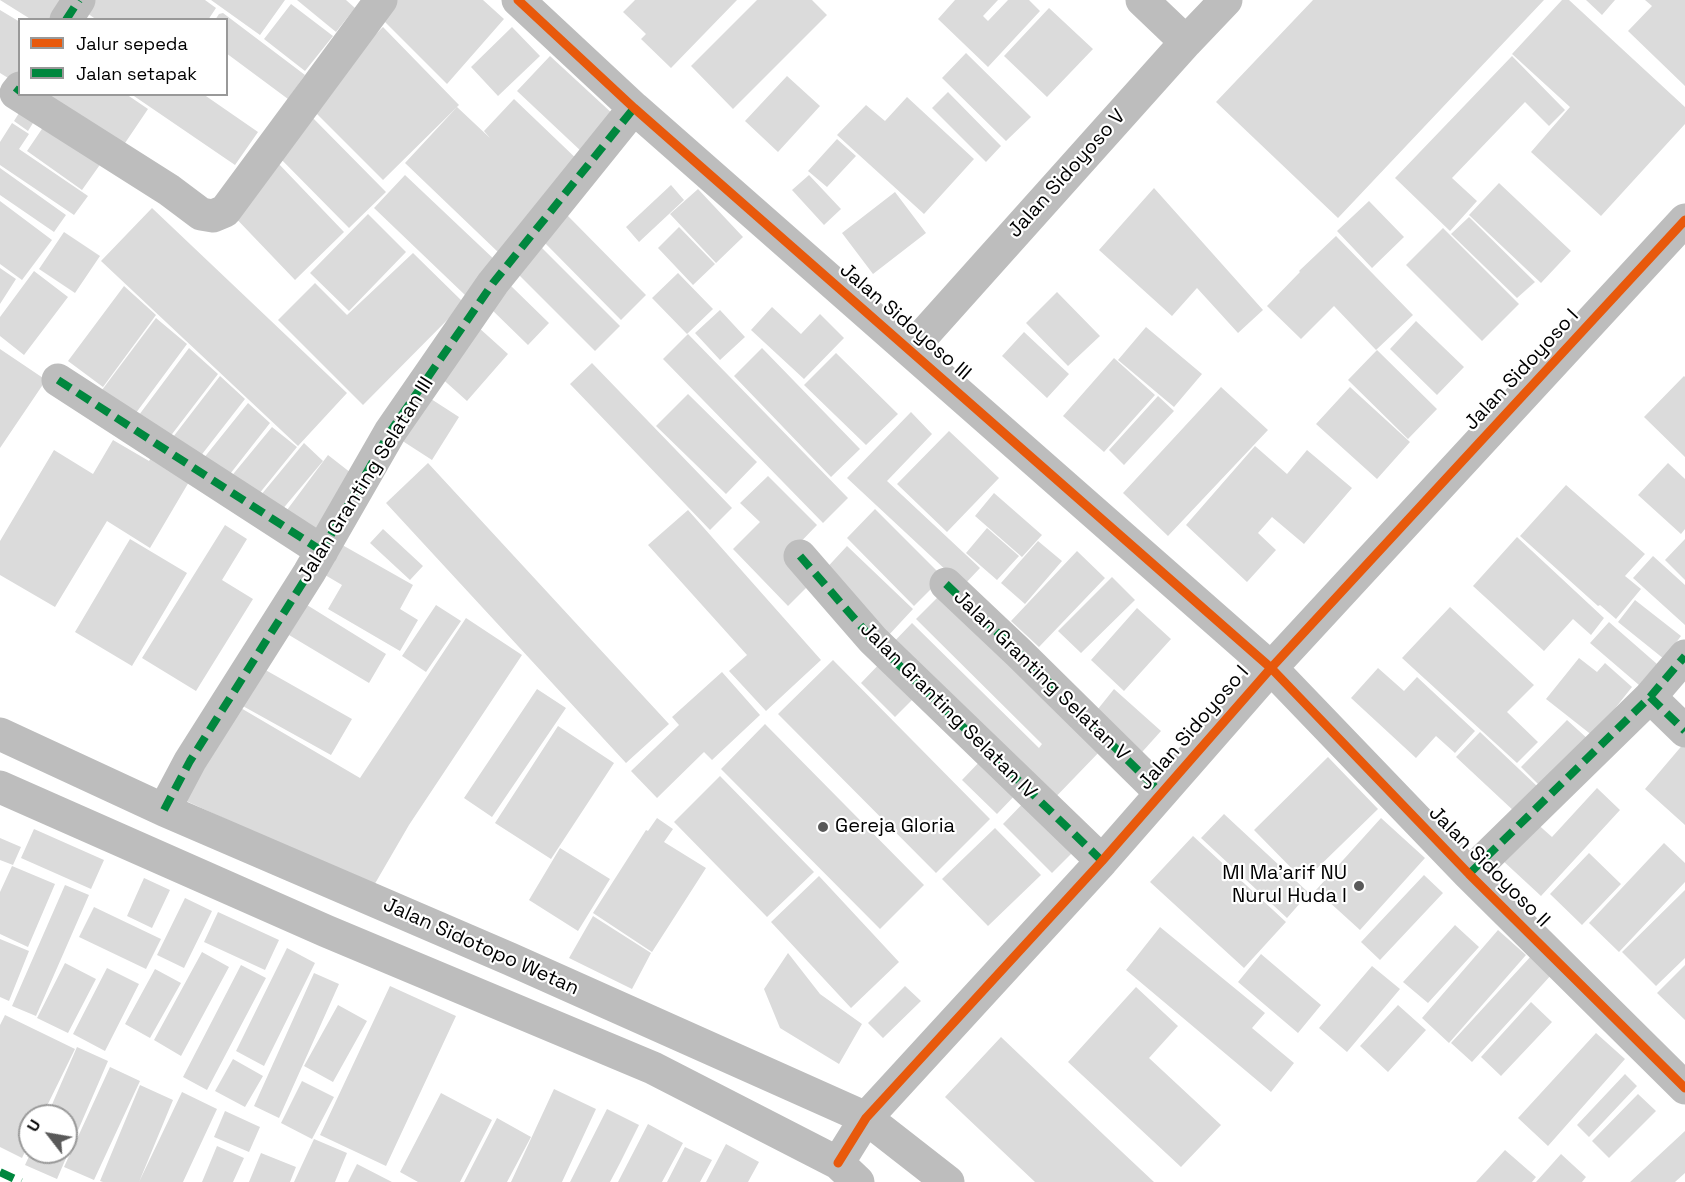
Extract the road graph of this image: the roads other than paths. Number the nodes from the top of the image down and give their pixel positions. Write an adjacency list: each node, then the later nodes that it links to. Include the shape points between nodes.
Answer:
1 (79, 0): 6 (street)
2 (381, 0): 8 (street, via 225,211 213,216 201,214)
3 (518, 0): 9 (street, Jalan Sidoyoso III)
4 (1142, 0): 7 (street)
5 (1226, 0): 7 (street, Jalan Sidoyoso V)
6 (67, 18)
7 (1186, 42): 11 (street, Jalan Sidoyoso V)
8 (26, 96)
9 (634, 108): 11 (street, Jalan Sidoyoso III); 13 (street, Jalan Granting Selatan III, via 493,283 390,432)
10 (1685, 220): 17 (street, Jalan Sidoyoso I)
11 (910, 350): 17 (street, Jalan Sidoyoso III)
12 (58, 380): 13 (street)
13 (322, 551): 23 (street, Jalan Granting Selatan III, via 190,761)
14 (800, 556): 24 (street, Jalan Granting Selatan IV, via 873,639)
15 (946, 584): 22 (street, Jalan Granting Selatan V)
16 (1685, 656): 18 (street)
17 (1271, 668): 22 (street, Jalan Sidoyoso I); 25 (street, Jalan Sidoyoso II)
18 (1650, 697): 19 (street); 25 (street)
19 (1685, 731)
20 (0, 734): 23 (street, Jalan Sidotopo Wetan)
21 (0, 787): 28 (street, via 326,931 653,1068)
22 (1161, 793): 24 (street, Jalan Sidoyoso I)
23 (164, 810): 27 (street, Jalan Sidotopo Wetan)
24 (1102, 861): 27 (street, Jalan Sidoyoso I)
25 (1469, 874): 26 (street, Jalan Sidoyoso II)
26 (1685, 1088)
27 (866, 1118): 28 (street, Jalan Sidoyoso I); 29 (street, Jalan Sidotopo Wetan)
28 (848, 1173)
29 (948, 1182)

